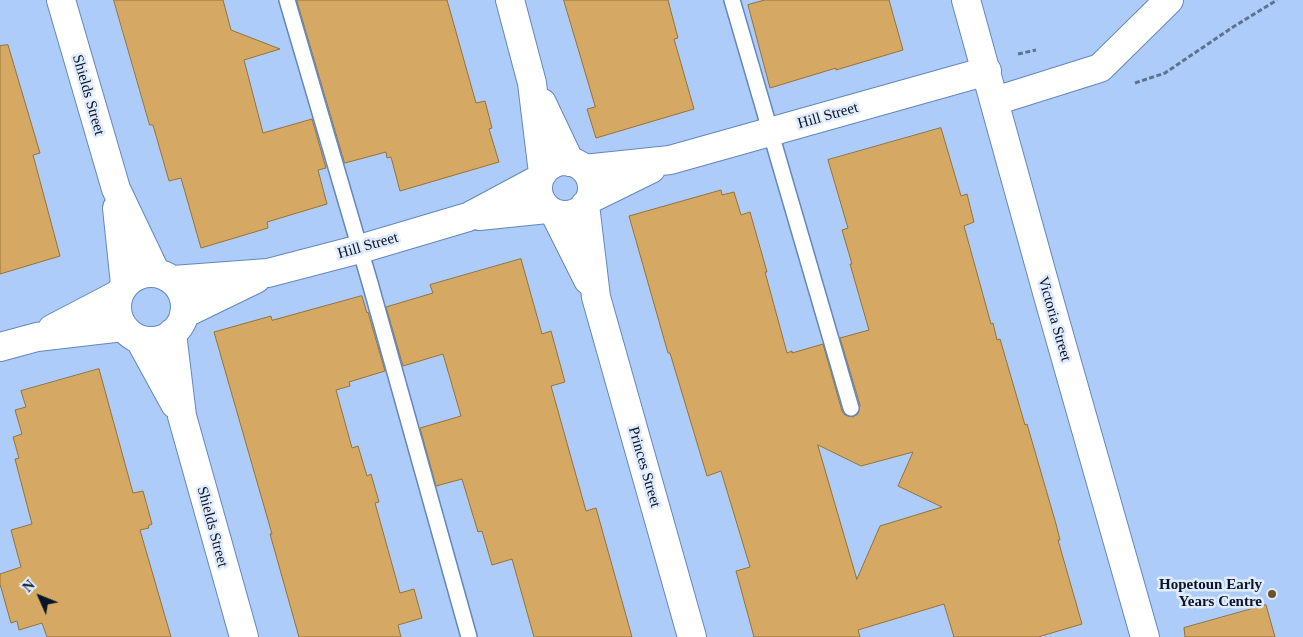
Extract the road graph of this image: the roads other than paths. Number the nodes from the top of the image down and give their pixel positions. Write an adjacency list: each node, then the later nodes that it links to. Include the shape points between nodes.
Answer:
1 (60, 0): 14 (street, Shields Street)
2 (287, 0): 18 (lane)
3 (510, 0): 8 (street)
4 (732, 0): 10 (lane)
5 (966, 0): 7 (street, Victoria Street)
6 (1169, 0): 9 (street, via 1100,68)
7 (987, 71): 9 (street, Victoria Street); 10 (street, Hill Street)
8 (532, 83): 12 (street); 13 (street)
9 (995, 102): 32 (street, Victoria Street)
10 (770, 133): 11 (street, Hill Street); 27 (lane)
11 (670, 160): 12 (street, Hill Street); 15 (street, Hill Street)
12 (577, 166): 13 (street, via 555,163); 15 (street, via 591,183)
13 (541, 176): 16 (street, via 538,196); 17 (street, Hill Street)
14 (116, 189): 20 (street, Shields Street); 21 (street, Shields Street)
15 (588, 202): 16 (street, via 572,214 563,216); 22 (street, Princes Street)
16 (551, 211): 17 (street, Hill Street); 22 (street, Princes Street)
17 (468, 216): 18 (street, Hill Street)
18 (360, 249): 19 (street, Hill Street); 30 (lane)
19 (268, 273): 20 (street, Hill Street); 23 (street, Hill Street)
20 (165, 276): 21 (street, via 145,273 134,277); 23 (street, via 179,286 183,295 185,304)
21 (122, 289): 24 (street, via 116,305 118,317); 25 (street)
22 (596, 297): 31 (street, Princes Street)
23 (178, 324): 24 (street, via 162,339 151,341); 28 (street, Shields Street)
24 (131, 333): 25 (street); 28 (street, Shields Street)
25 (37, 337): 26 (street)
26 (0, 347)
27 (851, 408)
28 (182, 416): 29 (street, Shields Street)
29 (244, 637)
30 (469, 637)
31 (692, 637)
32 (1145, 637)

